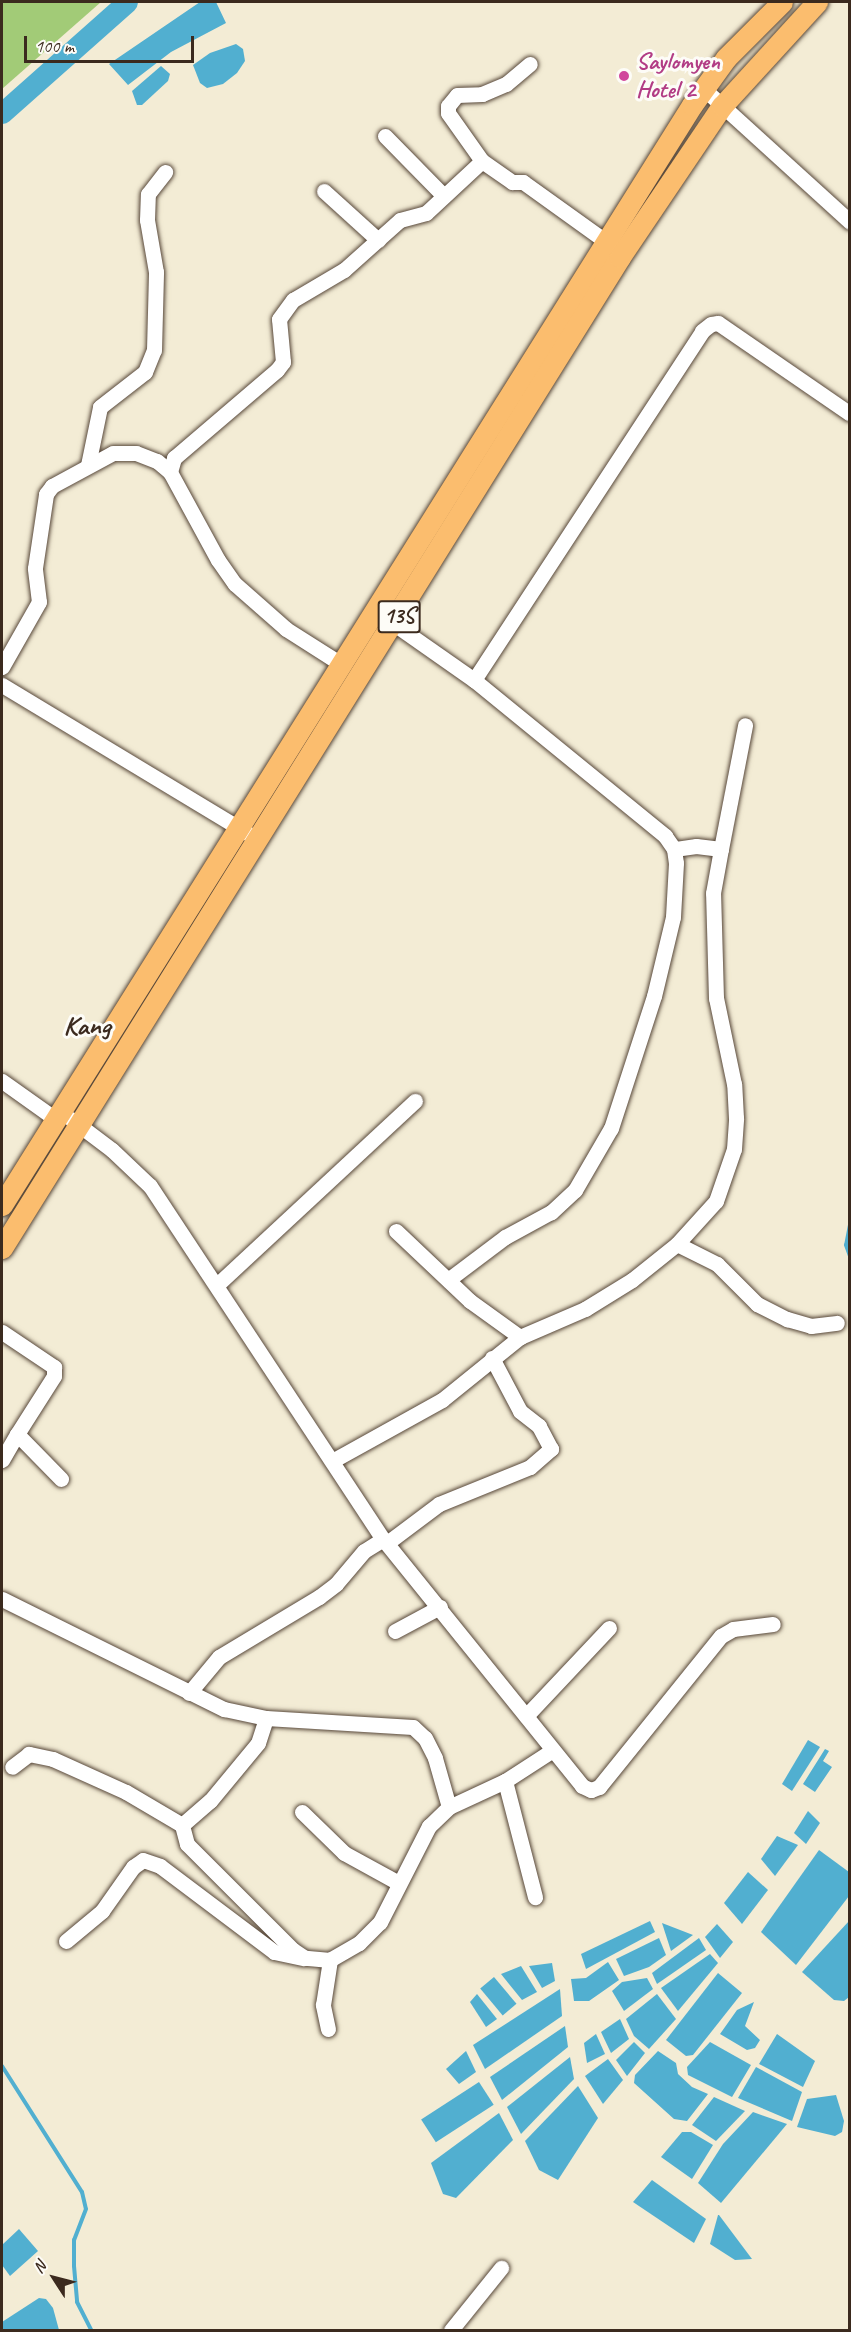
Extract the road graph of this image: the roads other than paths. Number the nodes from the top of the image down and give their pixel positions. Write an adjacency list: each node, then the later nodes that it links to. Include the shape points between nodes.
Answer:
1 (782, 2): 4 (highway, 13S, via 726,58)
2 (817, 2): 5 (highway, 13S)
3 (530, 64): 7 (street, via 506,84 482,94 457,95 448,106 448,113)
4 (704, 89): 5 (street); 13 (highway, 13S)
5 (722, 106): 11 (street); 15 (highway, 13S, via 620,257)
6 (385, 136): 10 (street)
7 (482, 161): 10 (street); 13 (street, via 513,182 523,182)
8 (165, 172): 17 (street, via 148,194 147,220 156,272 154,350 145,372 129,389 100,407)
9 (324, 191): 12 (street)
10 (444, 196): 12 (street, via 426,213 400,220)
11 (849, 222)
12 (378, 240): 18 (street, via 344,270 283,310 279,319 283,362 251,396 174,458)
13 (605, 241): 14 (highway, 13S)
14 (536, 353): 15 (highway); 20 (highway, 13S)
15 (553, 366): 19 (highway, 13S)
16 (849, 413): 22 (street, via 718,323 711,324 702,331)
17 (88, 465): 18 (street, via 112,453 136,453 157,461); 21 (street, via 52,486 46,494 35,568 39,602)
18 (170, 472): 20 (street, via 235,584 286,629)
19 (394, 624): 22 (street); 25 (highway, 13S)
20 (340, 664): 25 (highway, 13S)
21 (2, 667)
22 (474, 680): 26 (street, via 665,836)
23 (2, 685): 25 (street)
24 (745, 724): 27 (street)
25 (248, 834): 30 (highway, 13S); 31 (highway, 13S)
26 (674, 849): 27 (street); 36 (street, via 673,917 654,996 610,1128 576,1190 550,1212 505,1237)
27 (721, 849): 34 (street, via 713,893 716,998 734,1084 734,1149 716,1201)
28 (2, 1081): 30 (street)
29 (415, 1101): 37 (street)
30 (56, 1114): 31 (street); 32 (highway, 13S)
31 (77, 1124): 35 (highway, 13S); 37 (street, via 150,1186)
32 (2, 1205)
33 (396, 1231): 36 (street)
34 (677, 1244): 38 (street, via 717,1263 757,1304 811,1326); 40 (street, via 632,1280 585,1309)
35 (2, 1248)
36 (448, 1280): 40 (street)
37 (218, 1284): 44 (street)
38 (837, 1323)
39 (2, 1332): 42 (street, via 51,1364 55,1371)
40 (520, 1337): 41 (street)
41 (492, 1358): 44 (street, via 442,1400); 46 (street, via 520,1411 539,1426 551,1449 530,1467 439,1504)
42 (17, 1434): 43 (street); 45 (street)
43 (2, 1460)
44 (332, 1461): 46 (street)
45 (61, 1479)
46 (385, 1541): 48 (street); 52 (street, via 364,1551 319,1598 253,1633 219,1657)
47 (2, 1599): 52 (street)
48 (440, 1607): 51 (street); 53 (street)
49 (774, 1624): 55 (street, via 733,1629 721,1636 599,1787 591,1790 582,1786)
50 (609, 1628): 53 (street)
51 (395, 1631)
52 (189, 1693): 54 (street, via 225,1709)
53 (526, 1716): 55 (street)
54 (266, 1718): 58 (street, via 413,1727 425,1738 435,1758); 60 (street, via 258,1743 210,1801)
55 (553, 1750): 57 (street)
56 (12, 1767): 60 (street, via 29,1754 54,1759 126,1792)
57 (505, 1781): 58 (street); 62 (street)
58 (449, 1807): 61 (street, via 429,1826)
59 (302, 1812): 61 (street, via 324,1838 344,1853)
60 (182, 1825): 64 (street, via 187,1844)
61 (398, 1882): 65 (street, via 380,1922 358,1943)
62 (535, 1897)
63 (66, 1941): 64 (street, via 102,1911 133,1867 143,1860 160,1866 274,1952)
64 (305, 1958): 65 (street)
65 (330, 1960): 66 (street, via 323,2005)
66 (328, 2029)
67 (501, 2268): 68 (street)
68 (452, 2331)

